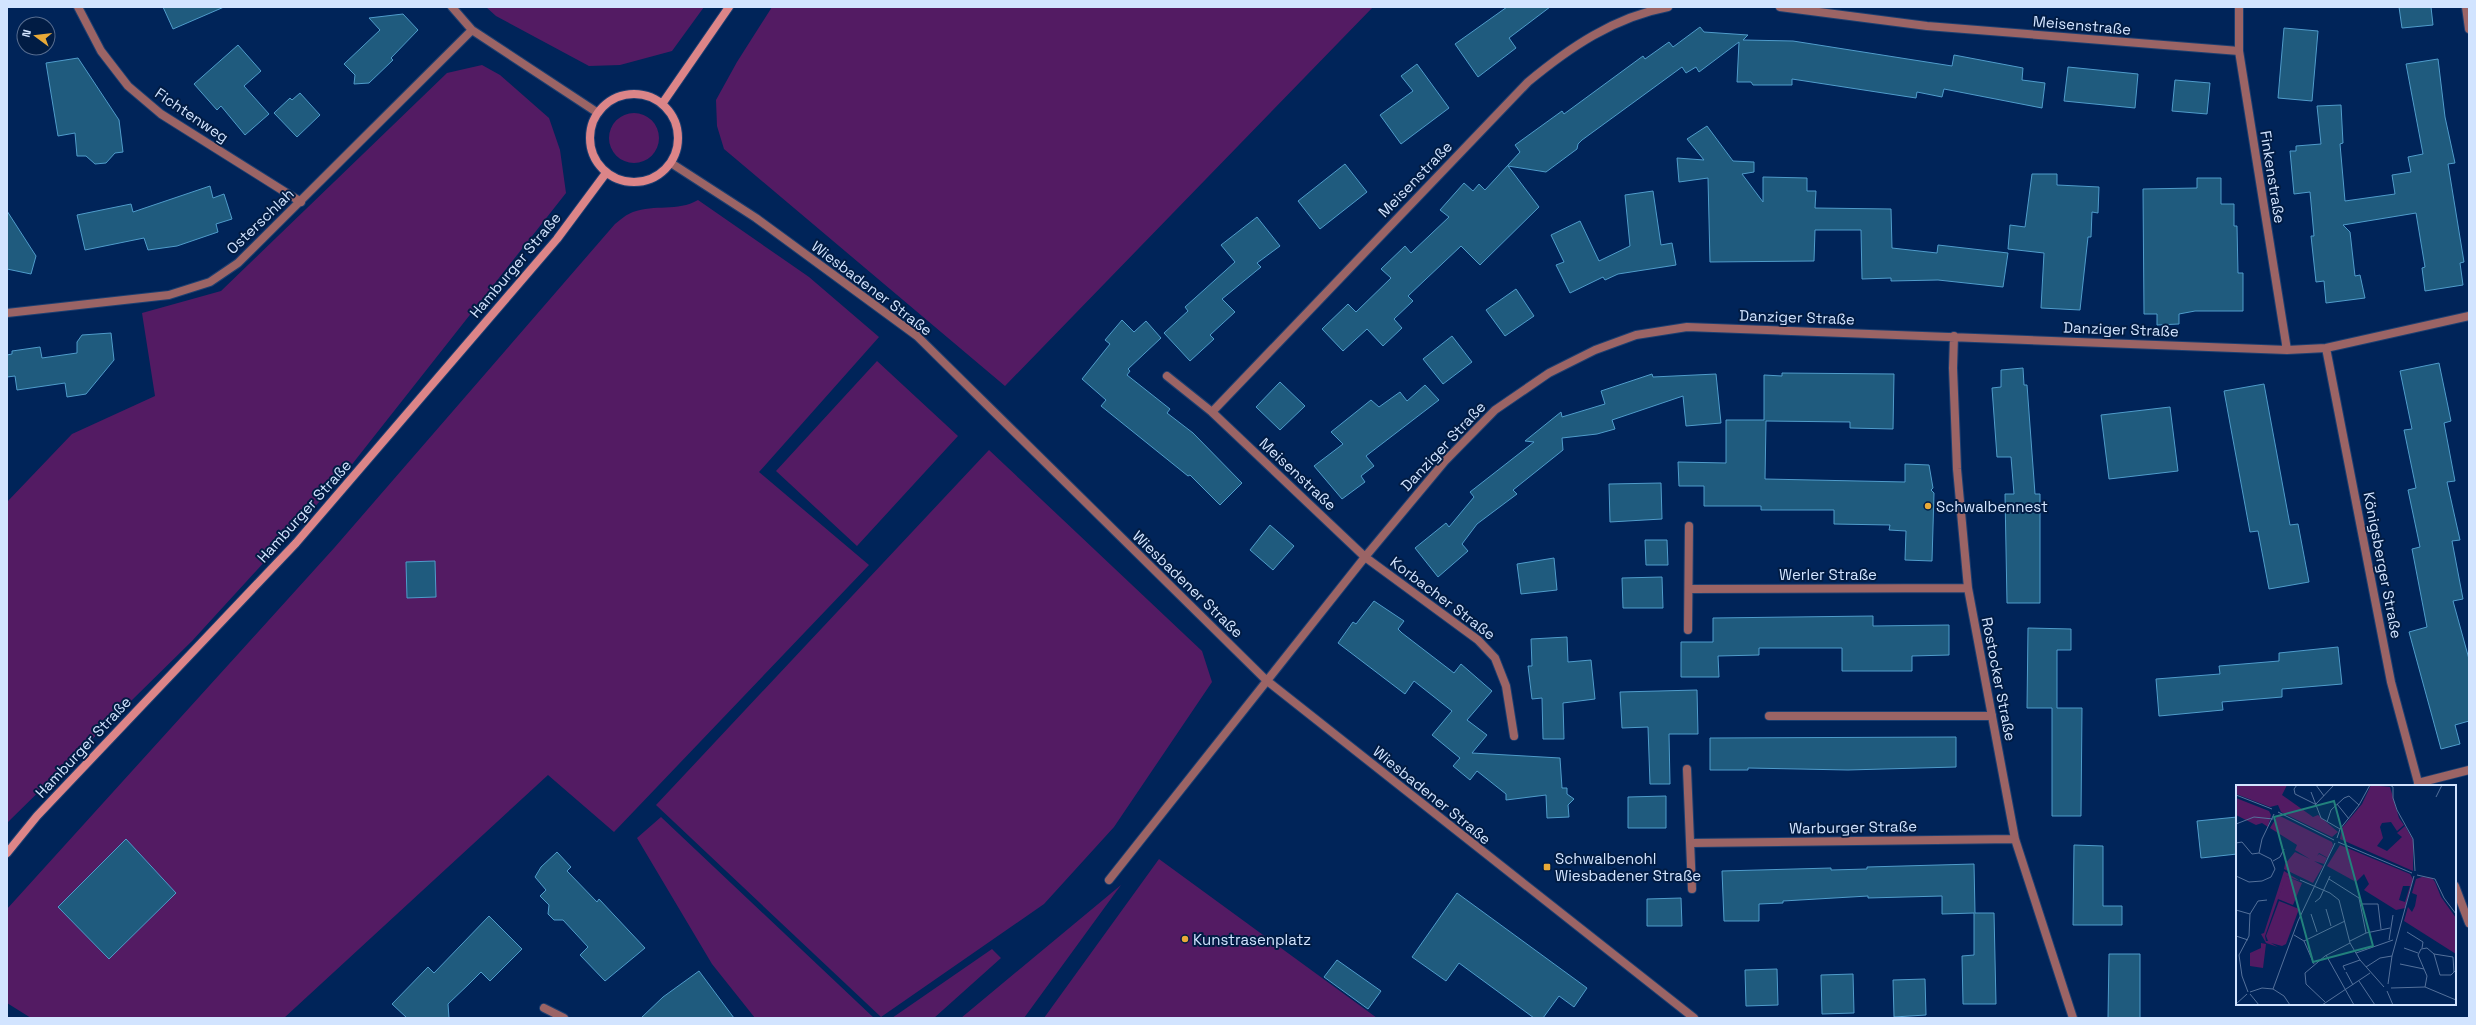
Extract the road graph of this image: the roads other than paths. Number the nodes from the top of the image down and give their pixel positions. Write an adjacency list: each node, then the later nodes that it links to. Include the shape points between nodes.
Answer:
1 (78, 7): 15 (street, Fichtenweg, via 101,51 128,86 161,114)
2 (452, 7): 9 (street)
3 (729, 7): 11 (main road)
4 (1668, 7): 22 (street, Meisenstraße, via 1650,10 1602,29 1565,51 1528,82)
5 (1780, 7): 10 (street, Meisenstraße, via 1927,26)
6 (2239, 7): 10 (street, Finkenstraße)
7 (2466, 7): 8 (street)
8 (2469, 29)
9 (472, 30): 12 (street); 15 (street, Osterschlah)
10 (2238, 51): 20 (street, Finkenstraße)
11 (662, 104): 12 (main road, via 652,97 628,94 617,97); 13 (main road, via 676,122 678,133 677,150)
12 (598, 113): 14 (main road, via 592,124 590,138 594,157)
13 (671, 162): 14 (main road, via 665,171 646,181 625,182); 28 (street, Wiesbadener Straße, via 756,218 917,336)
14 (606, 173): 37 (main road, Hamburger Straße, via 557,240 296,543 43,811)
15 (301, 202): 16 (street, Osterschlah, via 238,263 210,282 169,295)
16 (7, 313)
17 (2469, 316): 19 (street, Danziger Straße)
18 (1954, 336): 20 (street, Danziger Straße); 24 (street, Danziger Straße, via 1686,327 1636,336 1595,350 1549,373 1495,410 1445,461); 25 (street, Rostocker Straße, via 1957,469)
19 (2326, 348): 20 (street, Danziger Straße); 34 (street, Königsberger Straße, via 2391,682)
20 (2287, 350)
21 (1167, 376): 22 (street, Meisenstraße)
22 (1212, 412): 24 (street, Meisenstraße)
23 (1689, 526): 26 (street)
24 (1365, 557): 28 (street, Danziger Straße); 31 (street, Korbacher Straße, via 1478,640 1495,658 1506,686)
25 (1968, 588): 26 (street, Werler Straße); 30 (street, Rostocker Straße)
26 (1689, 589): 27 (street)
27 (1688, 630)
28 (1266, 680): 38 (street, Danziger Straße); 44 (street, Wiesbadener Straße)
29 (1769, 716): 30 (street)
30 (1992, 716): 35 (street, Rostocker Straße)
31 (1514, 736)
32 (1687, 769): 36 (street)
33 (2469, 770): 34 (street)
34 (2419, 784)
35 (2015, 838): 36 (street, Warburger Straße); 45 (street, Rostocker Straße)
36 (1691, 843): 39 (street)
37 (7, 853)
38 (1109, 880)
39 (1692, 889)
40 (2456, 889): 41 (street)
41 (2469, 923)
42 (544, 1008): 43 (street)
43 (564, 1018)
44 (1694, 1018)
45 (2073, 1018)

